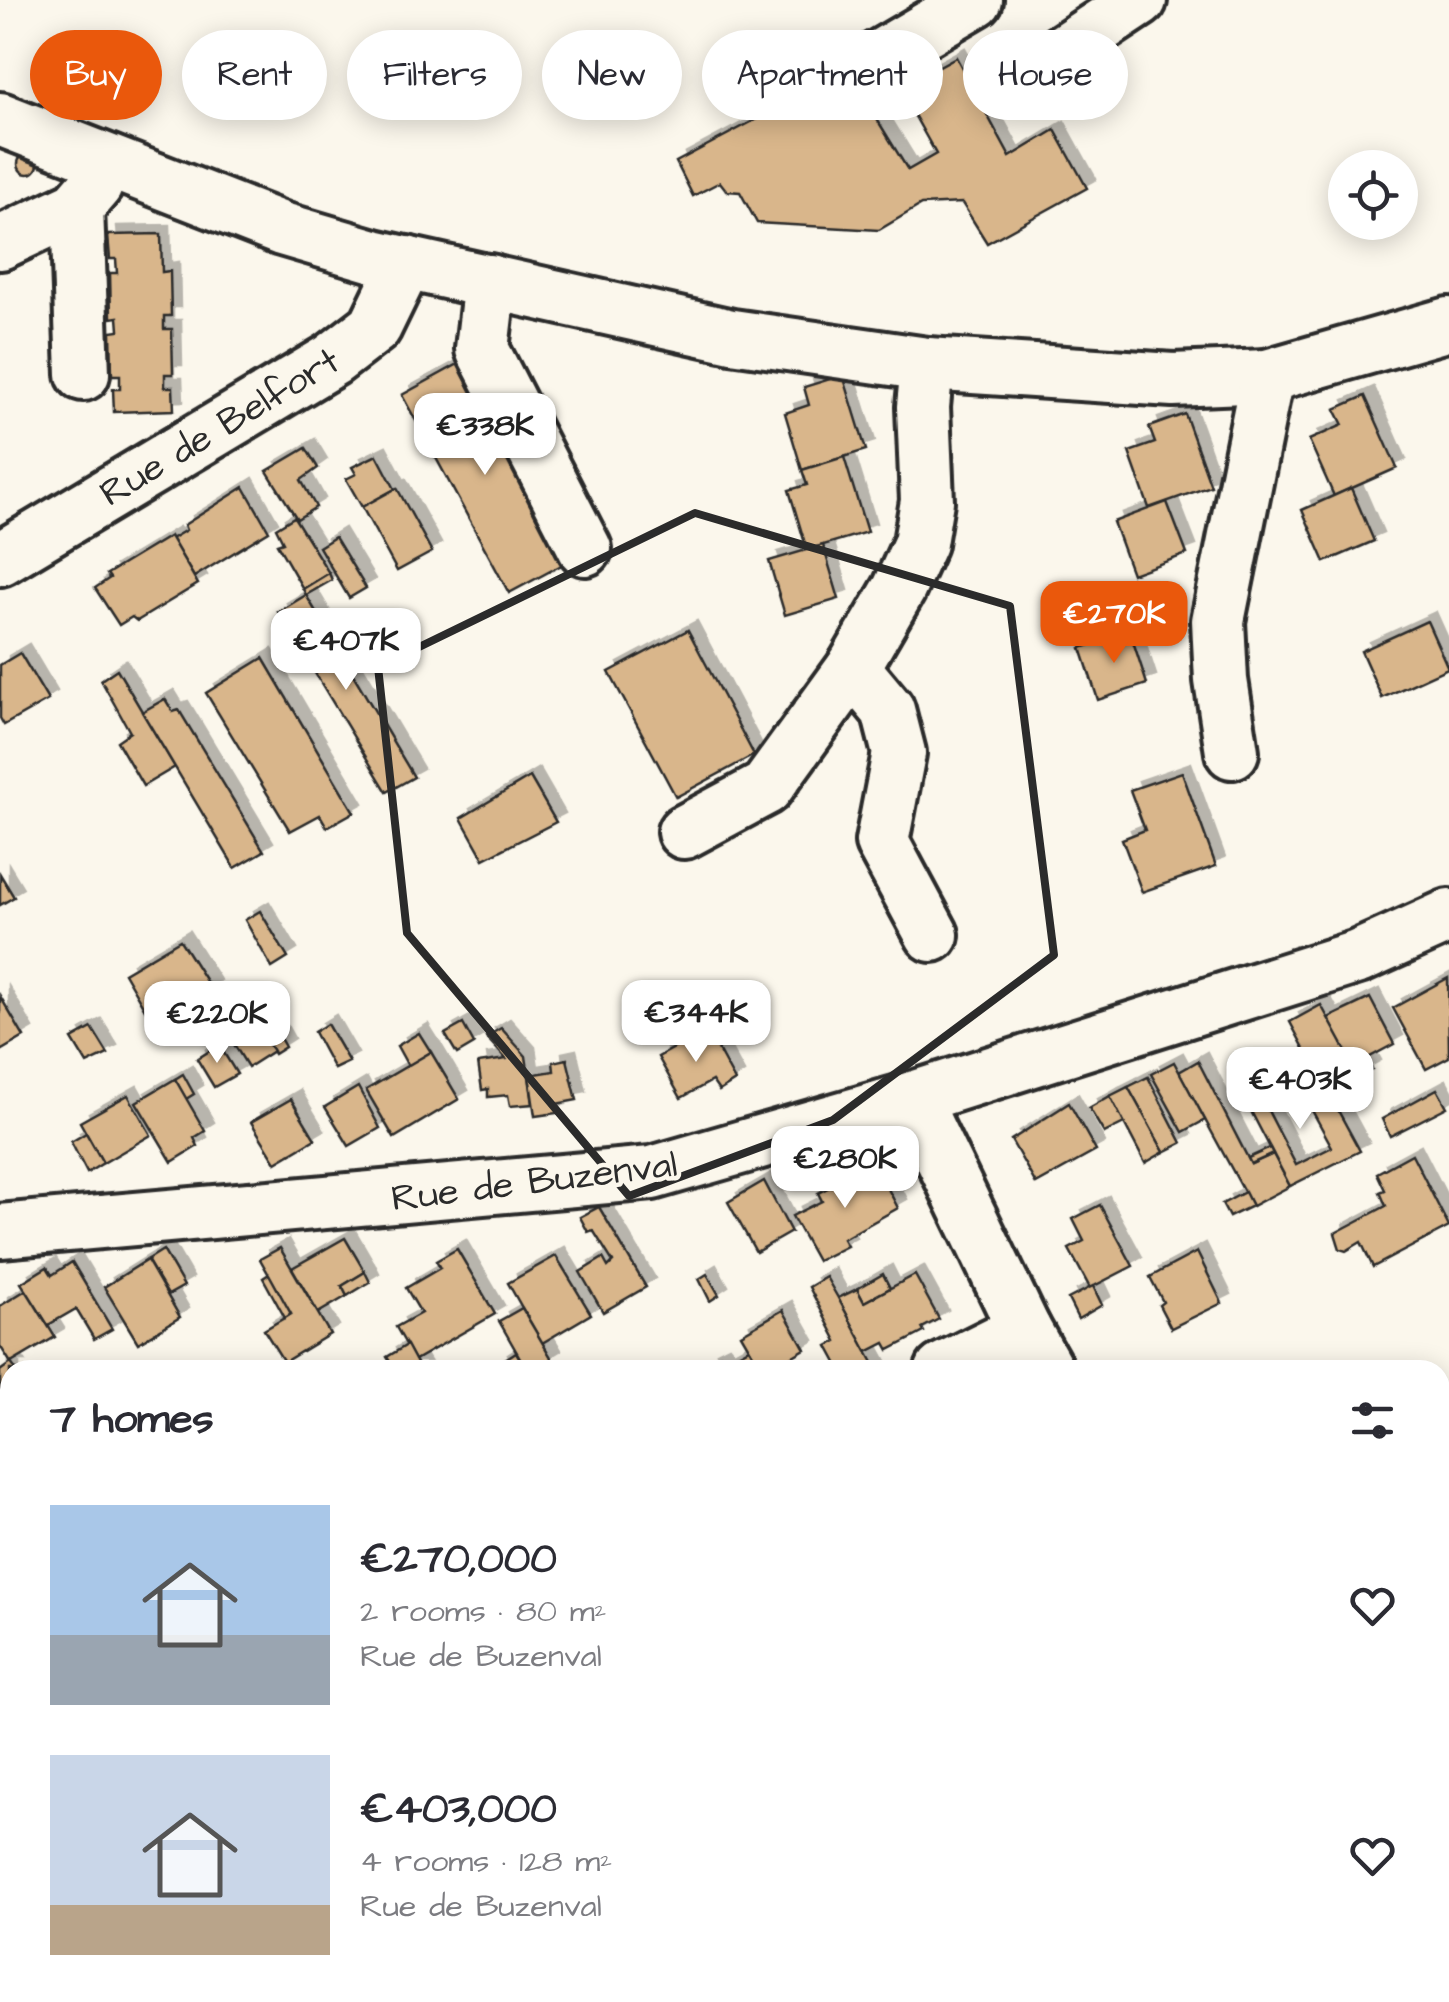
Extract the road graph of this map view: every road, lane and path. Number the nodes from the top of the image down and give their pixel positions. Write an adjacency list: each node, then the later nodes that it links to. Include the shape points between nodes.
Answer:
1 (976, 0): 3 (street)
2 (1140, 0): 4 (street)
3 (926, 30)
4 (1095, 30)
5 (0, 119): 6 (street)
6 (114, 166): 7 (street); 9 (street, via 282,230)
7 (77, 207): 8 (street); 13 (street)
8 (0, 243)
9 (406, 263): 10 (street); 16 (street, Rue de Belfort, via 375,327 332,360)
10 (490, 281): 12 (street, via 732,336); 15 (street, via 482,350)
11 (1445, 336): 14 (street)
12 (927, 364): 14 (street, via 1174,380); 17 (street, via 927,501 920,543)
13 (83, 374)
14 (1267, 376): 18 (street, via 1218,622)
15 (585, 548)
16 (0, 559)
17 (852, 668): 19 (street, via 766,788); 21 (street, via 888,710 898,753 882,842)
18 (1232, 752)
19 (684, 832)
20 (1449, 916): 22 (street, Rue de Buzenval, via 1358,956)
21 (932, 935)
22 (913, 1098): 23 (street, Rue de Buzenval, via 652,1174); 24 (street)
23 (0, 1232)
24 (1036, 1350): 25 (street)
25 (989, 1360)

